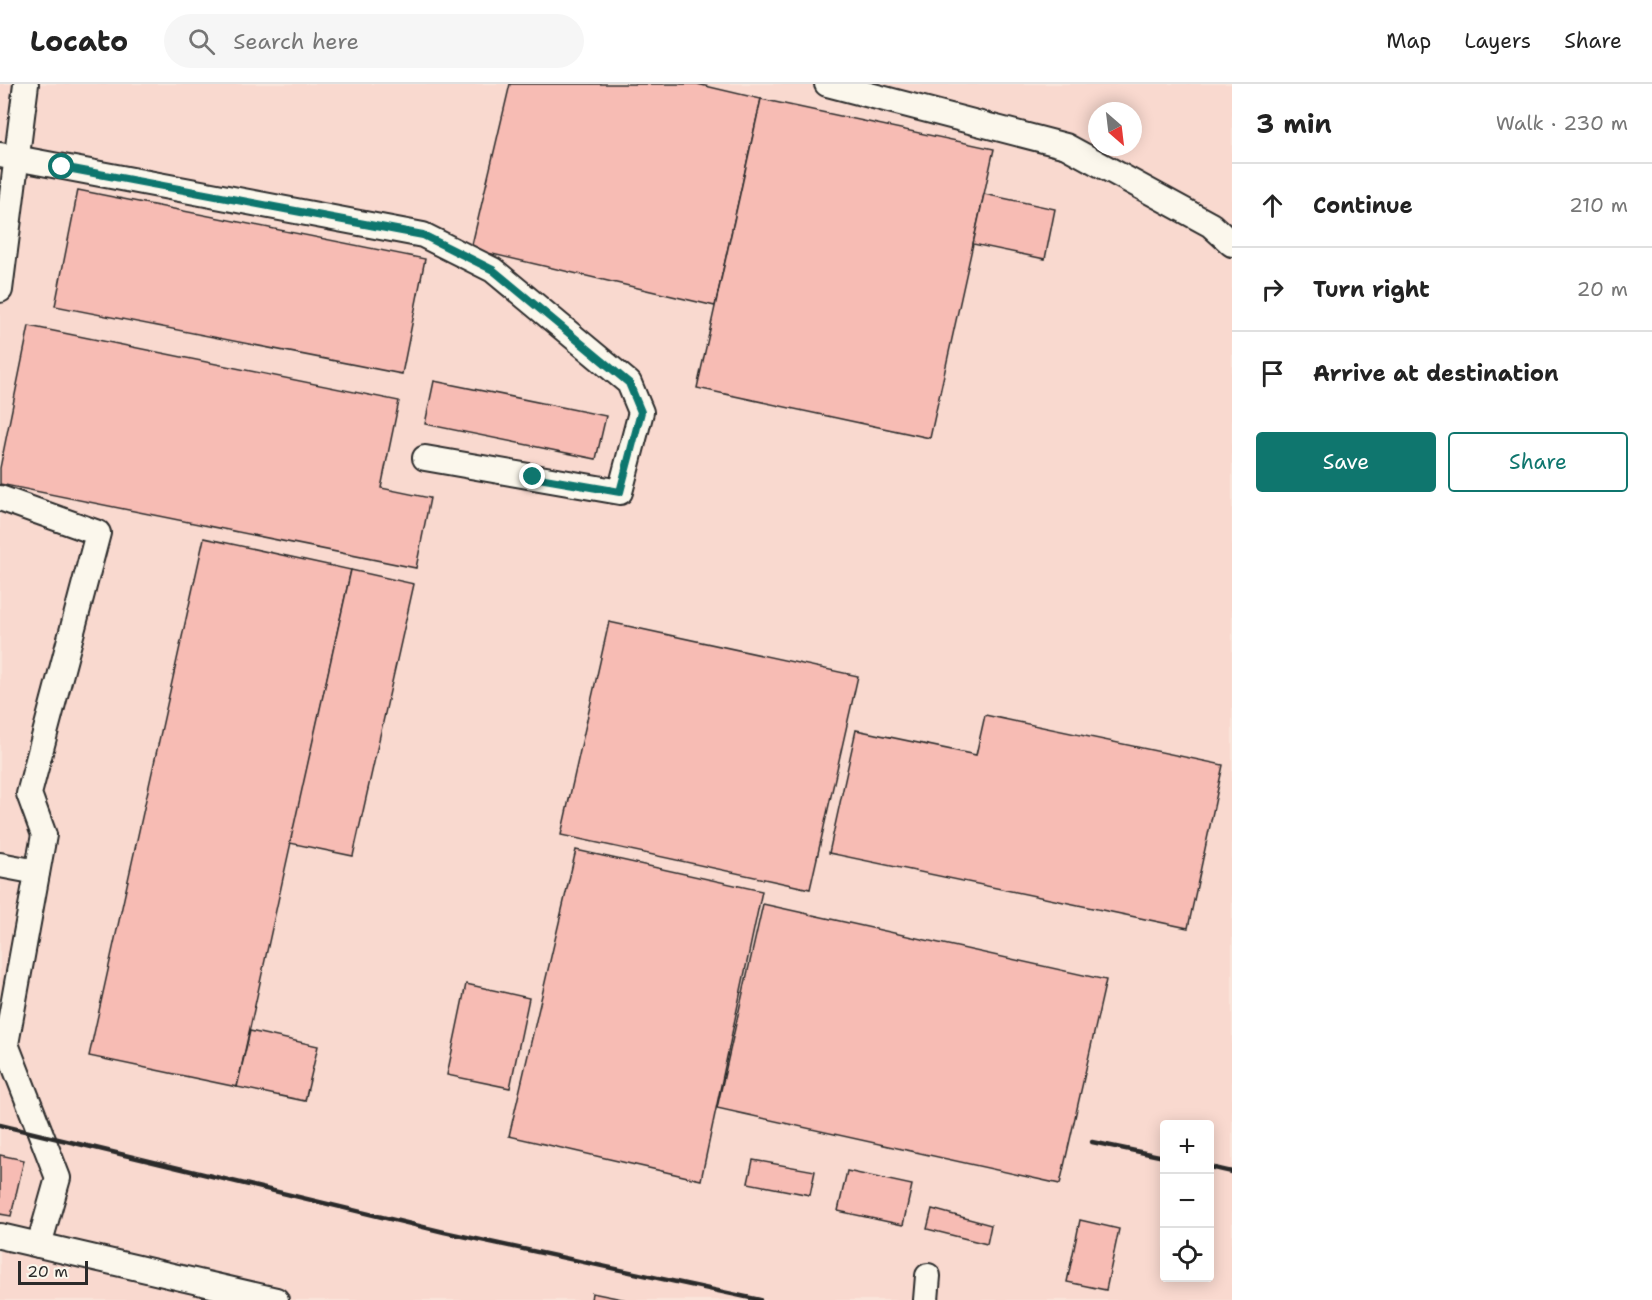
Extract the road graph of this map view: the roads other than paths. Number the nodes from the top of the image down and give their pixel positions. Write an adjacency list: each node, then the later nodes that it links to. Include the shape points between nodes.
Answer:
1 (26, 84): 3 (lane)
2 (827, 84): 4 (lane, via 1066,146 1211,225)
3 (8, 156): 5 (lane); 6 (lane, via 423,235 493,270 629,383 641,412 620,492)
4 (1232, 244)
5 (0, 290)
6 (425, 458)
7 (0, 498): 9 (lane, via 98,533 29,794 44,835)
8 (0, 865): 9 (lane)
9 (37, 872): 11 (lane, via 6,1044 58,1178)
10 (0, 1236): 11 (lane)
11 (39, 1245): 12 (lane)
12 (276, 1300)

